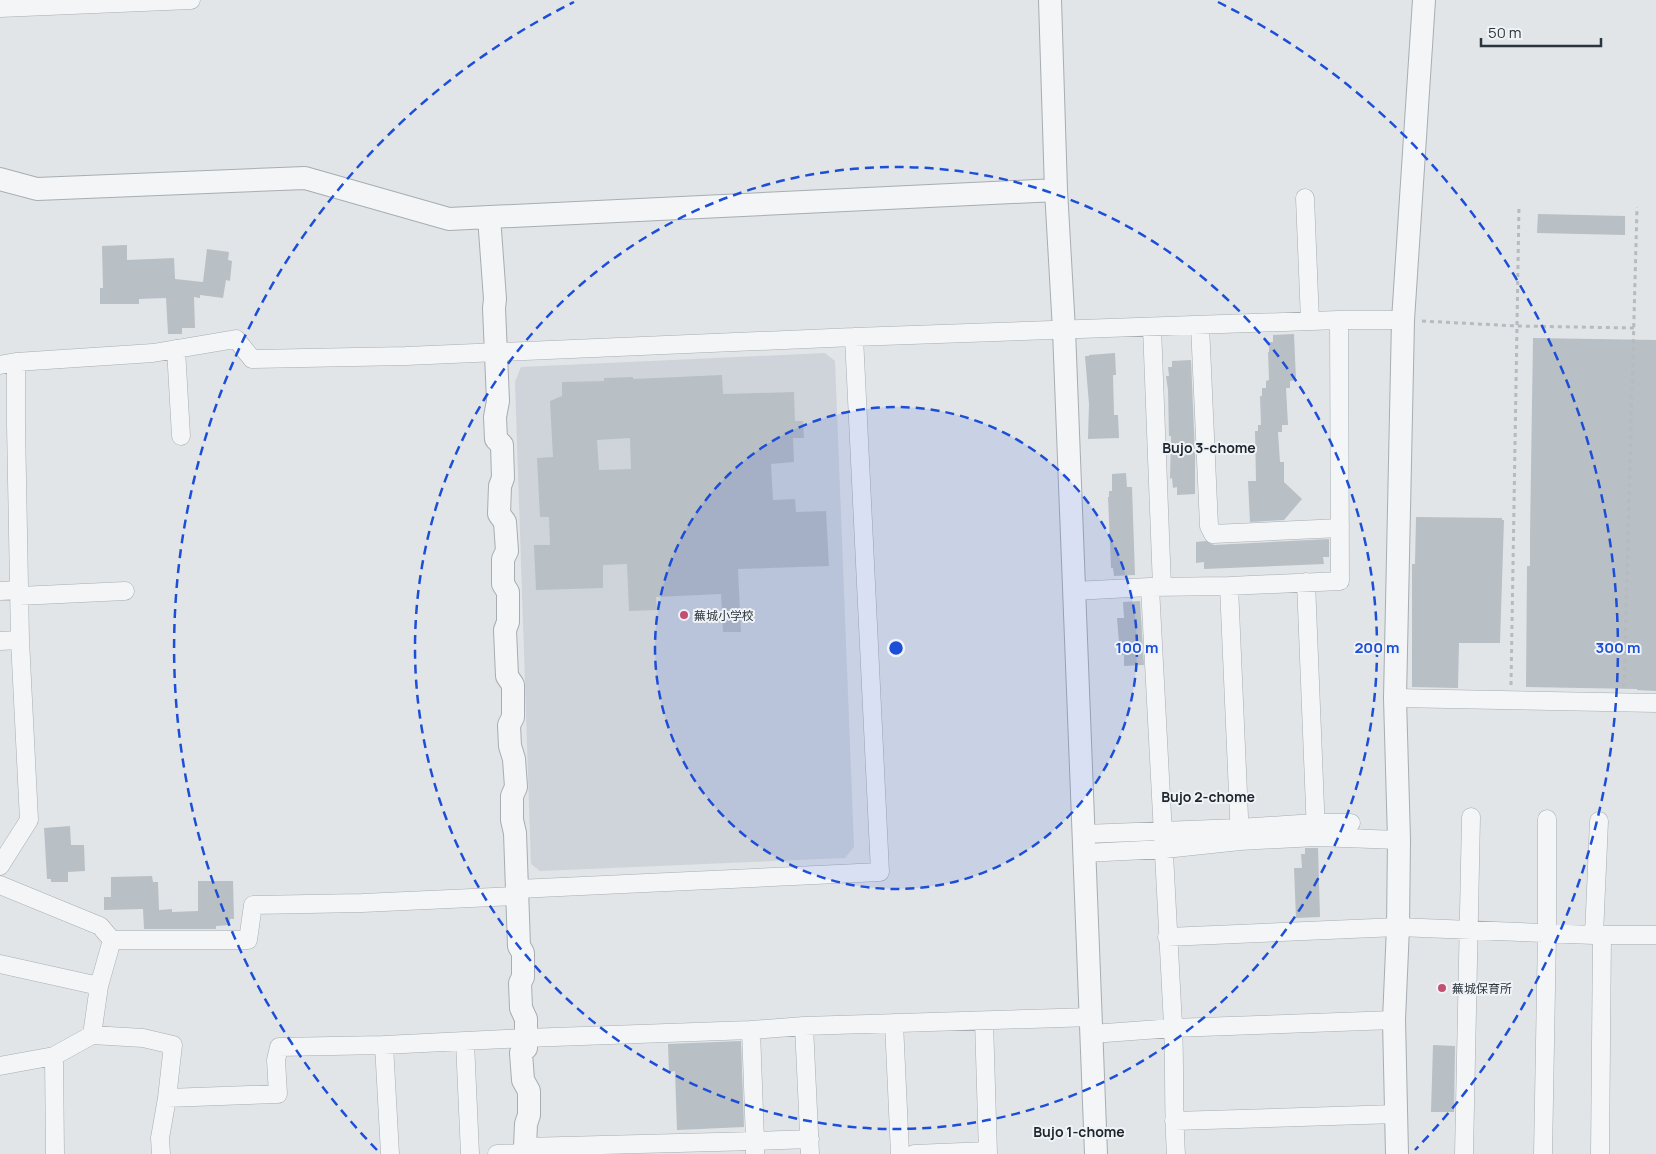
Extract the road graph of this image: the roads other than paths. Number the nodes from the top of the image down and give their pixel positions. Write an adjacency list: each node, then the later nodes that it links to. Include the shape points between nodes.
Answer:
1 (190, 0): 4 (street)
2 (1050, 0): 6 (street)
3 (1424, 0): 10 (street)
4 (0, 8)
5 (0, 179): 8 (street, via 37,189 305,178 449,218)
6 (1056, 190): 8 (street); 14 (street)
7 (1305, 198): 11 (street)
8 (489, 217): 17 (street)
9 (1339, 320): 10 (street); 11 (street); 20 (street)
10 (1403, 320): 30 (street)
11 (1310, 321): 12 (street)
12 (1200, 325): 13 (street); 20 (street, via 1208,526 1213,534)
13 (1152, 327): 14 (street); 23 (street)
14 (1064, 330): 15 (street); 26 (street)
15 (854, 337): 17 (street); 44 (street, via 880,872)
16 (176, 349): 17 (street, via 236,339 252,359); 18 (street); 19 (street)
17 (496, 353): 44 (street, via 498,401 495,417 496,439 502,445 499,514 505,522 507,551 503,559 503,584 508,592 505,630 507,676 513,685 510,746 516,787 512,796)
18 (8, 364): 27 (street, via 16,425)
19 (181, 436)
20 (1340, 528): 21 (street, via 1340,581)
21 (1306, 582): 22 (street); 36 (street)
22 (1229, 586): 23 (street); 38 (street)
23 (1156, 587): 26 (street); 37 (street)
24 (0, 591): 27 (street)
25 (125, 591): 27 (street)
26 (1074, 591): 40 (street)
27 (19, 593): 28 (street)
28 (20, 640): 29 (street); 42 (street, via 29,820)
29 (0, 641)
30 (1395, 698): 31 (street); 39 (street)
31 (1656, 703)
32 (1471, 817): 46 (street)
33 (1547, 819): 47 (street)
34 (1599, 821): 48 (street)
35 (1351, 823): 36 (street)
36 (1316, 830): 38 (street); 39 (street)
37 (1164, 831): 38 (street); 40 (street); 41 (street)
38 (1240, 835): 41 (street)
39 (1399, 840): 45 (street)
40 (1085, 843): 41 (street); 58 (street)
41 (1164, 849): 50 (street)
42 (0, 866)
43 (0, 886): 51 (street, via 100,926)
44 (518, 892): 51 (street, via 362,903 253,905 248,940); 62 (street, via 523,977 520,982 520,1008 526,1019)
45 (1398, 927): 46 (street); 50 (street); 54 (street)
46 (1468, 930): 47 (street); 84 (street)
47 (1546, 932): 48 (street); 85 (street)
48 (1598, 935): 49 (street); 86 (street)
49 (1656, 935)
50 (1167, 937): 59 (street)
51 (112, 940): 53 (street)
52 (0, 964): 53 (street)
53 (99, 986): 61 (street)
54 (1394, 1020): 59 (street); 68 (street)
55 (984, 1021): 56 (street); 58 (street); 73 (street)
56 (894, 1023): 57 (street); 79 (street)
57 (804, 1026): 60 (street); 70 (street)
58 (1092, 1026): 59 (street); 81 (street)
59 (1173, 1028): 69 (street)
60 (751, 1030): 62 (street); 71 (street)
61 (92, 1036): 65 (street); 67 (street, via 144,1038 173,1045)
62 (526, 1038): 63 (street); 72 (street, via 526,1048 520,1054 523,1080 529,1091)
63 (464, 1042): 64 (street); 77 (street)
64 (384, 1045): 67 (street, via 279,1047 276,1060 278,1094); 76 (street)
65 (54, 1056): 66 (street); 74 (street)
66 (0, 1066)
67 (168, 1098): 75 (street, via 160,1138)
68 (1396, 1114): 69 (street); 83 (street)
69 (1174, 1121): 82 (street)
70 (810, 1146): 71 (street)
71 (755, 1148): 72 (street)
72 (527, 1152): 78 (street)
73 (988, 1152): 80 (street)
74 (55, 1154)
75 (161, 1154)
76 (390, 1154)
77 (470, 1154)
78 (496, 1154)
79 (900, 1154)
80 (914, 1154)
81 (1096, 1154)
82 (1176, 1154)
83 (1396, 1154)
84 (1464, 1154)
85 (1542, 1154)
86 (1600, 1154)

